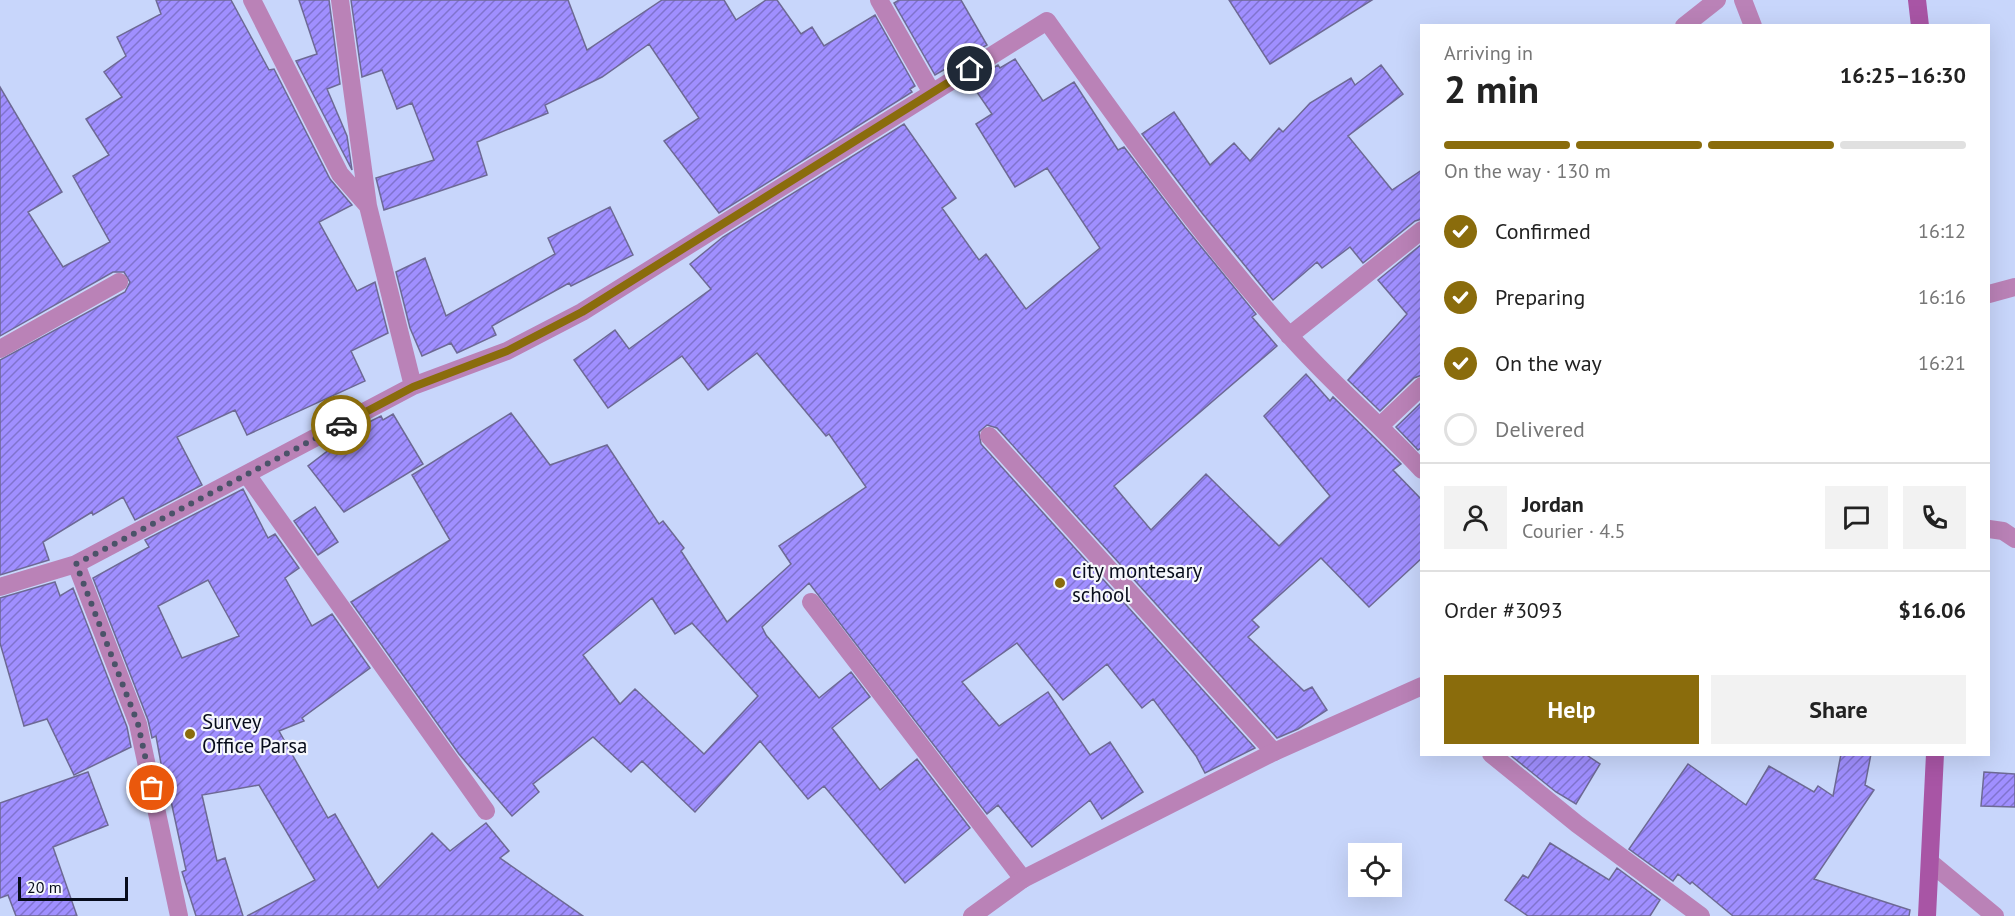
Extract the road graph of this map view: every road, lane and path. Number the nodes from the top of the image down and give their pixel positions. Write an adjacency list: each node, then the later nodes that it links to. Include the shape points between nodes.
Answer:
1 (252, 0): 11 (street, via 340,174)
2 (340, 0): 11 (street)
3 (879, 0): 10 (street)
4 (1717, 0): 7 (street)
5 (1743, 0): 8 (street)
6 (1917, 0): 9 (main road)
7 (1687, 24)
8 (1752, 24)
9 (1920, 24)
10 (932, 93): 16 (street, via 1047,21 1170,193); 18 (street, via 582,312 507,351)
11 (368, 206): 18 (street)
12 (1420, 232): 16 (street)
13 (119, 282): 17 (street)
14 (2015, 287): 15 (street)
15 (1990, 294)
16 (1289, 336): 20 (street)
17 (0, 349)
18 (413, 387): 23 (street)
19 (1420, 388): 20 (street)
20 (1381, 425): 22 (street)
21 (989, 436): 30 (street)
22 (1420, 468)
23 (248, 476): 26 (street); 33 (street)
24 (1990, 529): 25 (street, via 2003,531)
25 (2015, 539)
26 (76, 564): 27 (street); 36 (street, via 138,724)
27 (0, 587)
28 (811, 602): 35 (street)
29 (1419, 692): 30 (street)
30 (1274, 752): 35 (street)
31 (1493, 756): 38 (street)
32 (1935, 756): 34 (main road)
33 (486, 811)
34 (1931, 863): 39 (main road); 40 (street)
35 (1023, 879): 37 (street)
36 (179, 916)
37 (972, 916)
38 (1701, 916)
39 (1927, 916)
40 (1995, 916)

